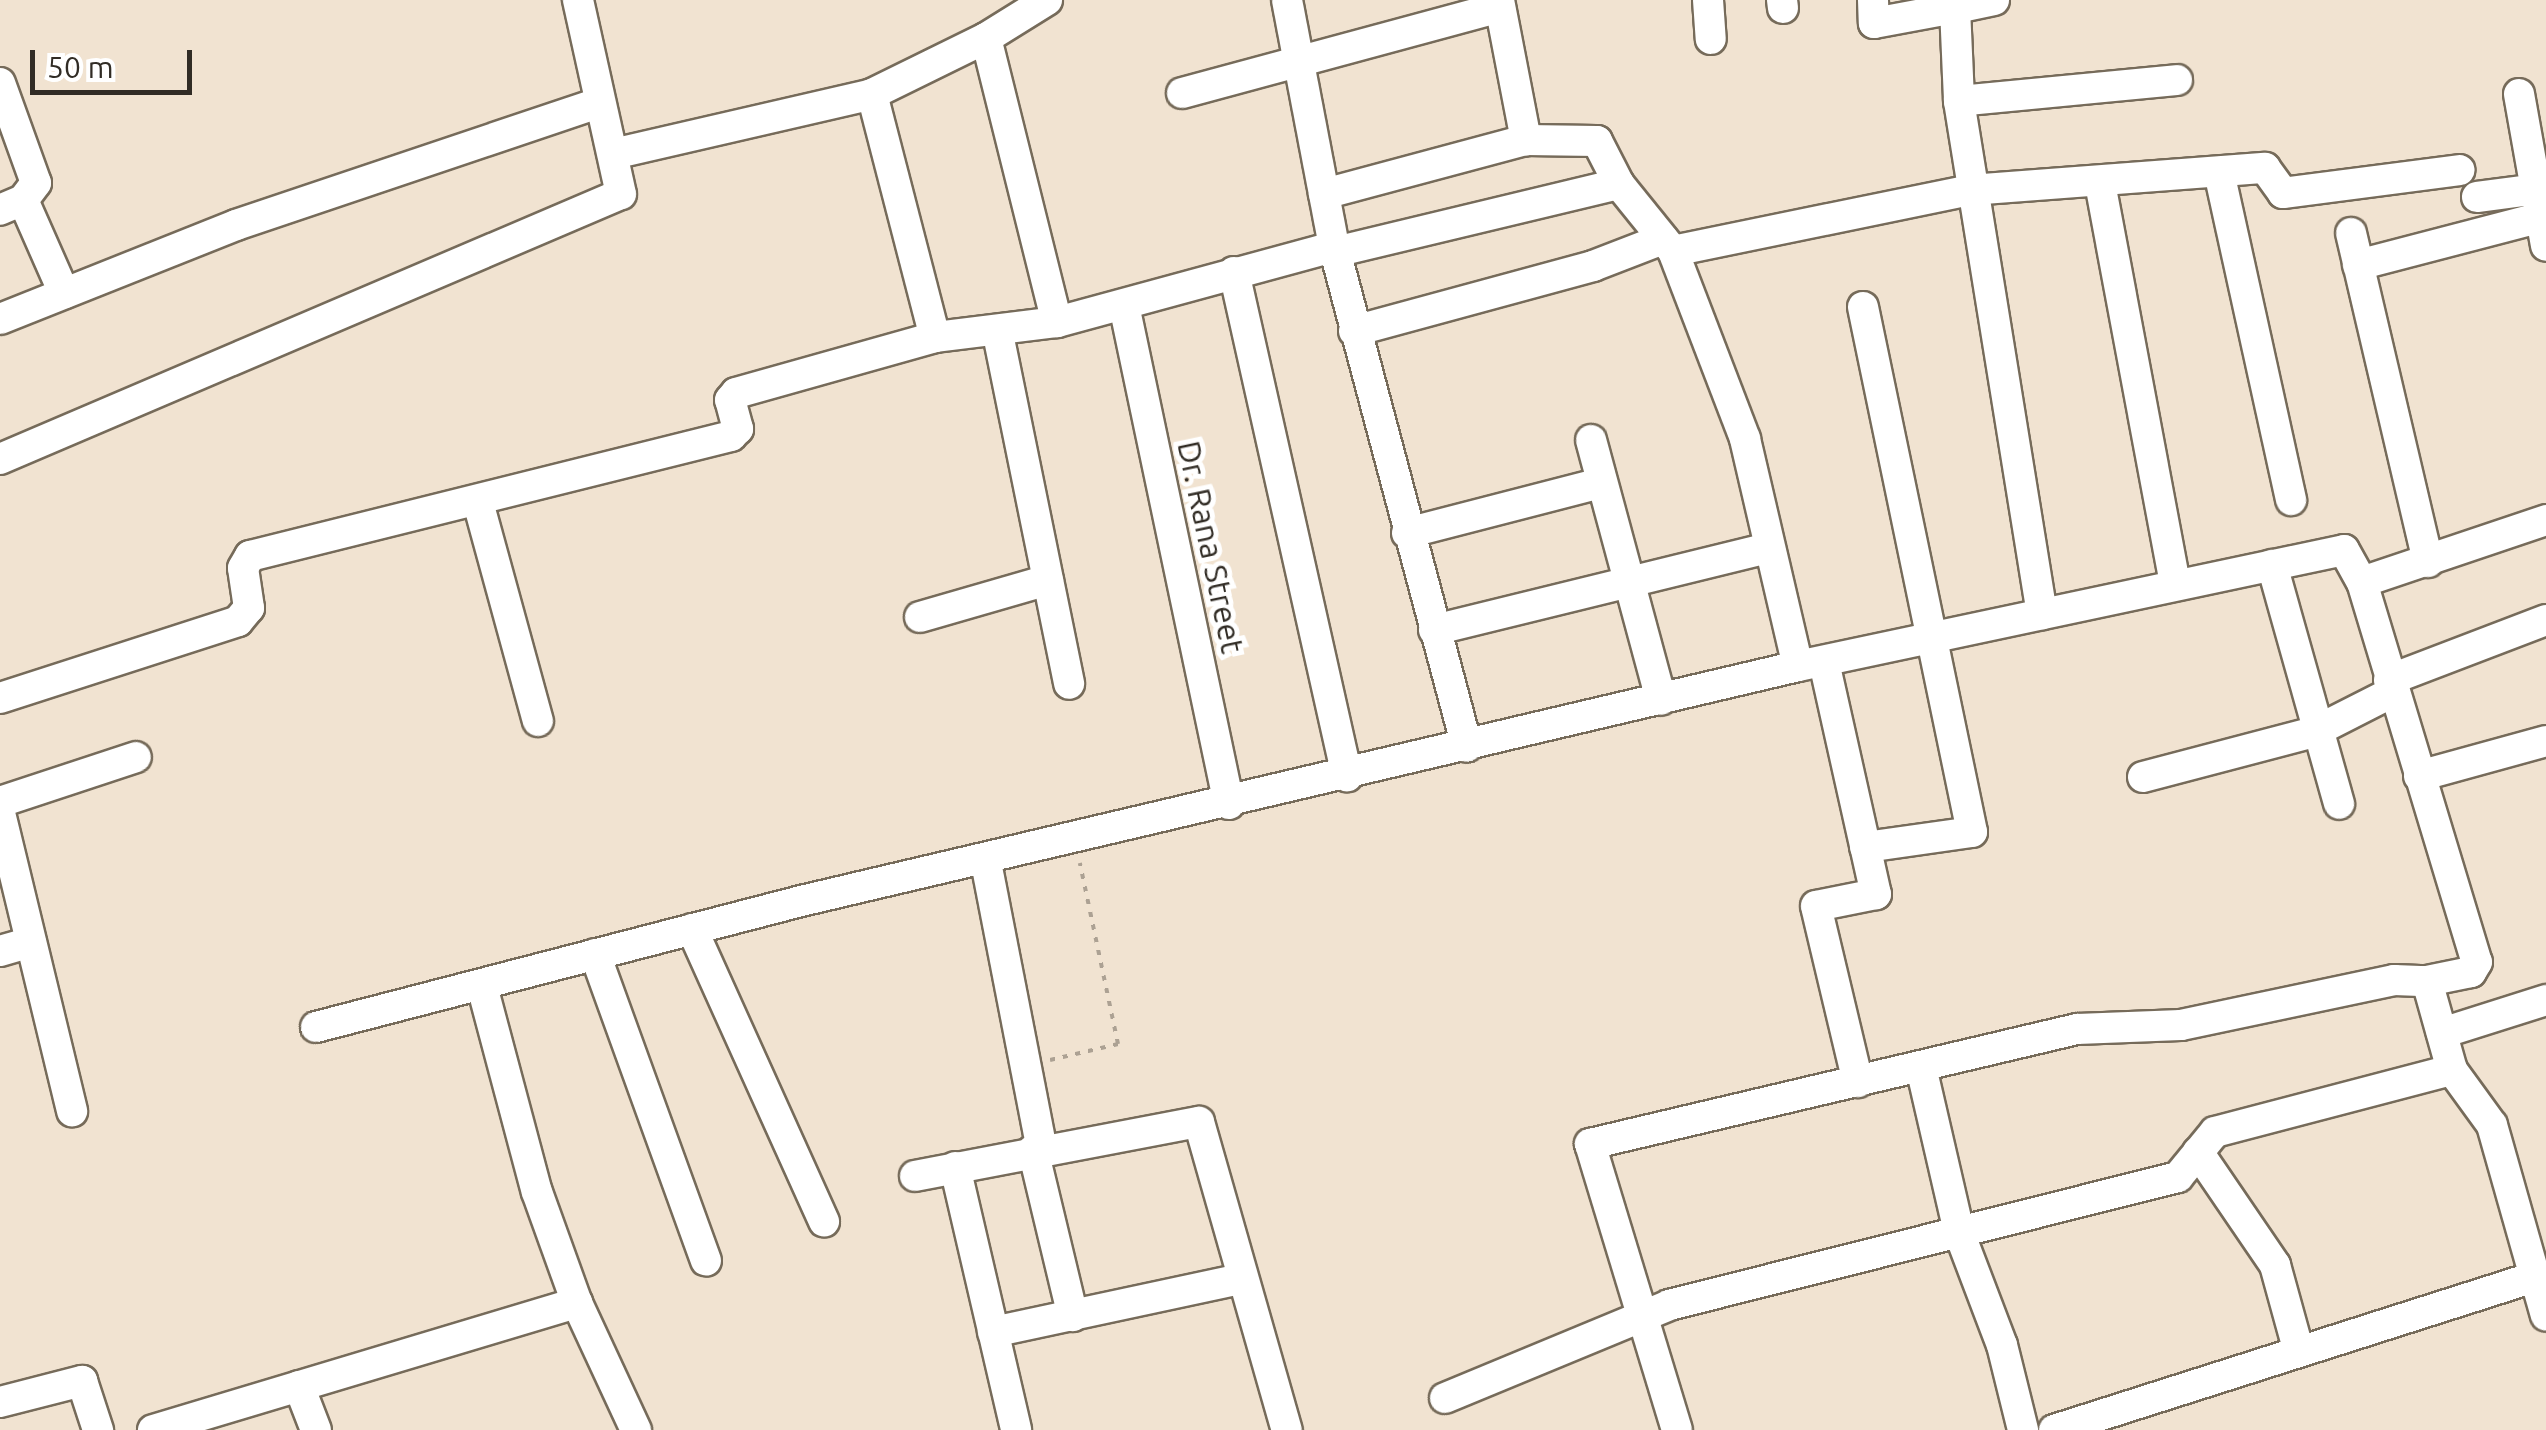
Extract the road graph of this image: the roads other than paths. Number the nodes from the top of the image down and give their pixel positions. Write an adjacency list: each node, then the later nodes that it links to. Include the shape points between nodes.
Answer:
1 (578, 0): 18 (street)
2 (1047, 0): 9 (street)
3 (1287, 0): 11 (street)
4 (1708, 0): 10 (street)
5 (1873, 0): 8 (street, via 1874,23)
6 (1994, 0): 8 (street)
7 (1500, 3): 11 (street); 19 (street)
8 (1955, 8): 17 (street)
9 (986, 38): 14 (street); 39 (street)
10 (1711, 39)
11 (1298, 58): 15 (street); 26 (street)
12 (2177, 80): 17 (street)
13 (0, 82): 28 (street, via 36,183)
14 (872, 94): 20 (street); 42 (street)
15 (1182, 94)
16 (2519, 94): 29 (street)
17 (1960, 101): 25 (street)
18 (598, 102): 20 (street); 35 (street, via 236,224)
19 (1526, 140): 24 (street, via 1597,142); 26 (street)
20 (613, 154): 44 (street, via 622,187 616,198)
21 (2460, 170): 22 (street, via 2283,193 2265,168)
22 (2218, 172): 23 (street); 46 (street)
23 (2100, 183): 25 (street); 56 (street)
24 (1619, 184): 31 (street); 32 (street)
25 (1970, 190): 31 (street); 57 (street)
26 (1324, 194): 32 (street)
27 (2476, 197): 29 (street)
28 (12, 205): 35 (street)
29 (2541, 210): 33 (street)
30 (2351, 232): 33 (street)
31 (1668, 245): 40 (street); 50 (street, via 1745,439)
32 (1334, 249): 34 (street); 40 (street)
33 (2358, 265): 51 (street)
34 (1234, 272): 36 (street); 72 (street)
35 (64, 293): 38 (street)
36 (1124, 304): 39 (street); 76 (street, Dr. Rana Street)
37 (1863, 307): 61 (street)
38 (0, 319)
39 (1057, 322): 41 (street)
40 (1354, 331): 49 (street)
41 (998, 334): 42 (street); 53 (street)
42 (935, 337): 47 (street, via 736,393 730,400 738,429 732,436)
43 (1592, 440): 45 (street)
44 (0, 459)
45 (1601, 483): 49 (street); 54 (street)
46 (2291, 500)
47 (478, 502): 65 (street, via 250,556 244,568 250,608 238,621); 67 (street)
48 (2546, 520): 51 (street)
49 (1407, 533): 60 (street)
50 (1768, 548): 54 (street); 62 (street)
51 (2428, 562): 55 (street)
52 (2272, 566): 55 (street, via 2344,550); 56 (street); 68 (street)
53 (1048, 580): 58 (street); 63 (street)
54 (1629, 581): 60 (street); 66 (street)
55 (2362, 582): 64 (street)
56 (2175, 584): 57 (street)
57 (2042, 614): 61 (street)
58 (920, 618)
59 (2546, 620): 64 (street)
60 (1434, 630): 70 (street)
61 (1928, 637): 62 (street); 79 (street, via 1972,832)
62 (1811, 664): 66 (street); 79 (street)
63 (1069, 684)
64 (2391, 686): 68 (street); 73 (street)
65 (0, 698)
66 (1661, 700): 70 (street)
67 (538, 721)
68 (2314, 732): 74 (street); 77 (street)
69 (2546, 740): 73 (street)
70 (1467, 747): 72 (street)
71 (136, 756): 75 (street)
72 (1347, 776): 76 (street)
73 (2420, 776): 85 (street, via 2476,962 2471,972)
74 (2142, 778)
75 (0, 802)
76 (1229, 804): 80 (street)
77 (2339, 804)
78 (0, 813): 82 (street)
79 (1866, 846): 92 (street, via 1876,894 1816,906)
80 (986, 862): 81 (street); 94 (street)
81 (692, 929): 84 (street); 98 (street)
82 (31, 942): 83 (street); 93 (street)
83 (0, 951)
84 (595, 954): 86 (street); 100 (street)
85 (2428, 981): 89 (street); 90 (street, via 2394,980 2181,1025 2077,1029)
86 (482, 986): 88 (street); 103 (street, via 537,1192)
87 (2546, 1000): 89 (street)
88 (316, 1027)
89 (2442, 1034): 91 (street)
90 (1920, 1067): 92 (street); 99 (street)
91 (2452, 1070): 95 (street, via 2215,1132); 101 (street, via 2492,1125)
92 (1858, 1082): 104 (street, via 1590,1144)
93 (72, 1110)
94 (1037, 1149): 96 (street); 102 (street, via 1198,1122); 105 (street)
95 (2198, 1152): 99 (street, via 2178,1177); 108 (street, via 2275,1264)
96 (955, 1167): 97 (street); 107 (street)
97 (915, 1176)
98 (824, 1222)
99 (1959, 1232): 104 (street); 119 (street, via 2002,1345)
100 (706, 1261)
101 (2531, 1278): 106 (street); 108 (street)
102 (1240, 1279): 105 (street); 117 (street)
103 (577, 1303): 109 (street); 115 (street)
104 (1644, 1315): 110 (street); 118 (street)
105 (1072, 1316): 107 (street)
106 (2546, 1316)
107 (994, 1332): 116 (street)
108 (2299, 1352): 120 (street)
109 (299, 1386): 113 (street); 114 (street)
110 (1445, 1398)
111 (0, 1402): 112 (street, via 82,1381)
112 (98, 1430)
113 (152, 1430)
114 (316, 1430)
115 (636, 1430)
116 (1016, 1430)
117 (1287, 1430)
118 (1677, 1430)
119 (2023, 1430)
120 (2054, 1430)

